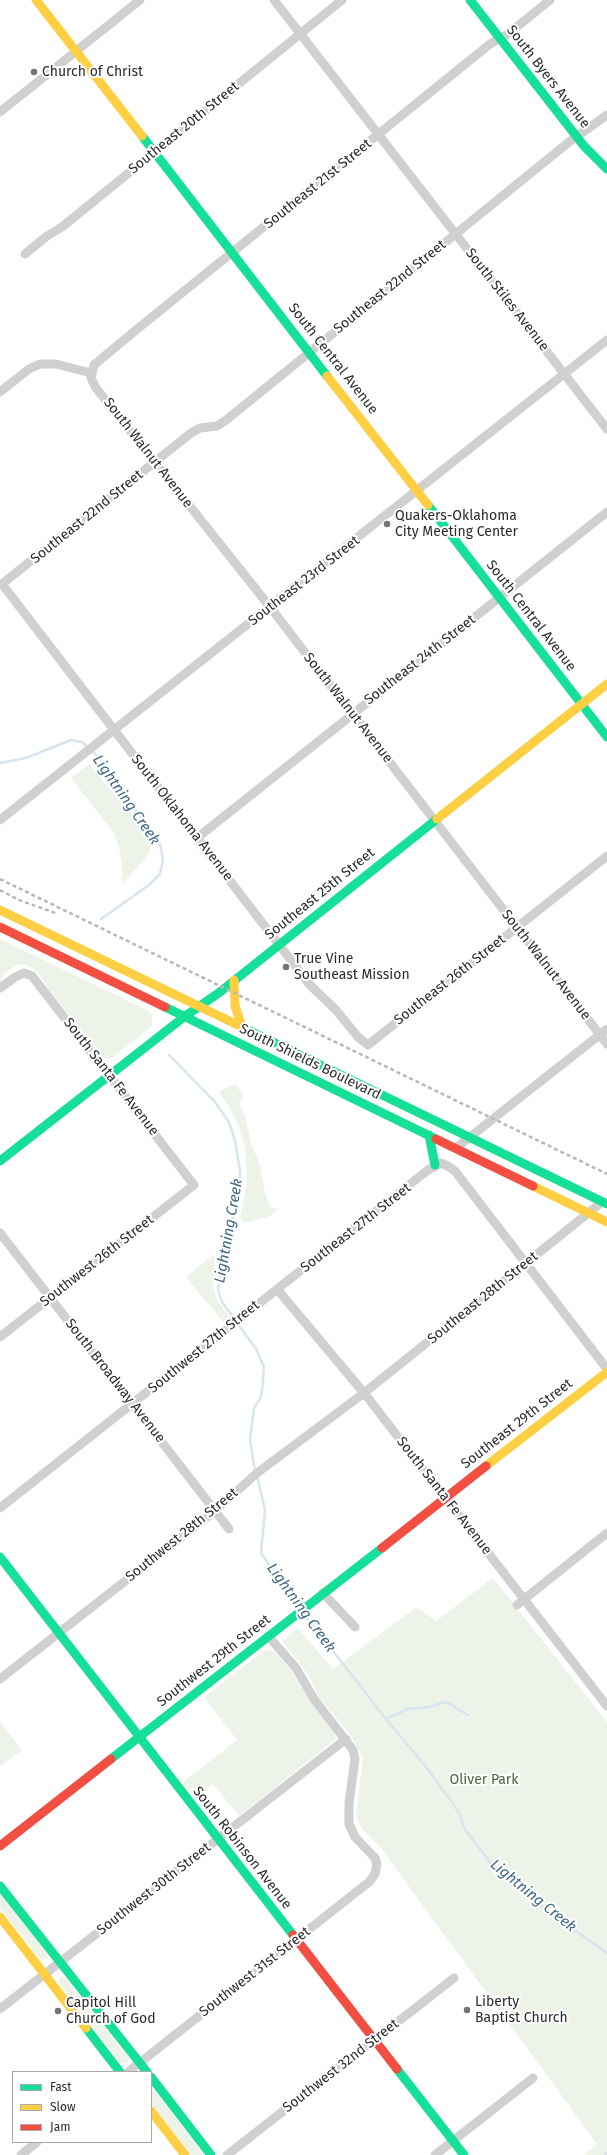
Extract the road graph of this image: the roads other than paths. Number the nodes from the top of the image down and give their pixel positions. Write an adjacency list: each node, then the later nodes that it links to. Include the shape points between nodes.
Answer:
1 (36, 0): 9 (main road, South Central Avenue)
2 (140, 0): 9 (street)
3 (274, 0): 7 (street, South Stiles Avenue)
4 (342, 0): 7 (street, Southeast 20th Street)
5 (470, 0): 8 (main road, South Byers Avenue)
6 (550, 0): 8 (street, Southeast 21st Street)
7 (300, 34): 12 (street, South Stiles Avenue); 14 (street, Southeast 20th Street)
8 (500, 39): 12 (street, Southeast 21st Street); 13 (main road, South Byers Avenue)
9 (76, 52): 10 (street); 14 (main road, South Central Avenue)
10 (0, 112)
11 (607, 115): 13 (street, Southeast 22nd Street)
12 (379, 134): 16 (street, South Stiles Avenue); 17 (street, Southeast 21st Street)
13 (576, 137): 15 (main road, South Byers Avenue); 16 (street, Southeast 22nd Street)
14 (155, 152): 17 (main road, South Central Avenue); 18 (street, Southeast 20th Street)
15 (607, 169)
16 (456, 234): 20 (street, Southeast 22nd Street); 22 (street, South Stiles Avenue)
17 (232, 252): 20 (main road, South Central Avenue); 21 (street, Southeast 21st Street, via 97,362)
18 (25, 254)
19 (607, 340): 22 (street, Southeast 23rd Street)
20 (310, 352): 25 (street, Southeast 22nd Street, via 220,424 195,430); 26 (main road, South Central Avenue)
21 (91, 373): 23 (street, via 47,363 35,366); 25 (street, South Walnut Avenue, via 94,386)
22 (565, 374): 24 (street, South Stiles Avenue); 26 (street, Southeast 23rd Street)
23 (0, 392)
24 (607, 429)
25 (155, 462): 28 (street, Southeast 22nd Street); 30 (street, South Walnut Avenue)
26 (417, 491): 29 (main road, South Central Avenue); 30 (street, Southeast 23rd Street)
27 (607, 512): 29 (street, Southeast 24th Street)
28 (2, 584): 34 (street, South Oklahoma Avenue)
29 (499, 598): 32 (main road, South Central Avenue); 33 (street, Southeast 24th Street)
30 (270, 608): 33 (street, South Walnut Avenue); 34 (street, Southeast 23rd Street)
31 (607, 684): 32 (main road, Southeast 25th Street)
32 (582, 704): 35 (main road, South Central Avenue); 37 (main road, Southeast 25th Street)
33 (352, 714): 37 (street, South Walnut Avenue); 38 (street, Southeast 24th Street)
34 (114, 730): 36 (street, Southeast 23rd Street); 38 (street, South Oklahoma Avenue)
35 (607, 737)
36 (0, 820)
37 (434, 820): 42 (street, South Walnut Avenue); 43 (main road, Southeast 25th Street)
38 (197, 838): 43 (street, South Oklahoma Avenue)
39 (607, 856): 42 (street, Southeast 26th Street)
40 (0, 910): 46 (main road, South Shields Boulevard)
41 (0, 927): 47 (main road, South Shields Boulevard)
42 (517, 928): 50 (street, South Walnut Avenue); 52 (street, Southeast 26th Street)
43 (279, 944): 44 (main road, Southeast 25th Street); 52 (street, South Oklahoma Avenue, via 310,985)
44 (234, 980): 46 (main road, Southeast 25th Street); 48 (main road, via 235,1006)
45 (0, 988): 54 (street, South Santa Fe Avenue, via 24,973 32,976)
46 (199, 1007): 47 (main road, Southeast 25th Street); 48 (main road, South Shields Boulevard)
47 (184, 1017): 54 (main road, Southeast 25th Street); 55 (main road, South Shields Boulevard)
48 (242, 1028): 53 (main road, South Shields Boulevard)
49 (607, 1029): 50 (street)
50 (600, 1035): 51 (street, South Walnut Avenue); 57 (street)
51 (607, 1044)
52 (368, 1045)
53 (324, 1067): 55 (main road); 57 (main road, South Shields Boulevard)
54 (109, 1076): 59 (main road, Southeast 25th Street); 61 (street, South Santa Fe Avenue)
55 (317, 1081): 56 (main road, South Shields Boulevard)
56 (429, 1135): 58 (main road, South Shields Boulevard); 60 (main road)
57 (468, 1138): 58 (street); 62 (main road, South Shields Boulevard)
58 (456, 1148): 63 (main road, South Shields Boulevard)
59 (0, 1162)
60 (435, 1165): 66 (street, via 445,1164 452,1168); 67 (street, Southeast 27th Street)
61 (194, 1185): 68 (street, Southwest 26th Street)
62 (605, 1203): 63 (street, Southeast 28th Street)
63 (588, 1213): 64 (main road, South Shields Boulevard); 66 (street, Southeast 28th Street)
64 (607, 1222)
65 (0, 1233): 68 (street, South Broadway Avenue)
66 (526, 1264): 70 (street); 72 (street, Southeast 28th Street)
67 (277, 1290): 72 (street, South Santa Fe Avenue); 73 (street, Southwest 27th Street)
68 (50, 1298): 69 (street, Southwest 26th Street); 73 (street, South Broadway Avenue)
69 (0, 1337)
70 (607, 1368)
71 (607, 1372): 74 (main road, Southeast 29th Street)
72 (364, 1393): 74 (street, South Santa Fe Avenue); 76 (street, Southwest 28th Street, via 257,1473)
73 (133, 1404): 75 (street, Southwest 27th Street); 76 (street, South Broadway Avenue)
74 (445, 1498): 80 (main road, Southwest 29th Street); 81 (street, South Santa Fe Avenue)
75 (0, 1508)
76 (216, 1510): 77 (street, South Broadway Avenue); 83 (street, Southwest 28th Street)
77 (229, 1529)
78 (607, 1533): 81 (street)
79 (0, 1557): 83 (main road, South Robinson Avenue)
80 (324, 1593): 82 (street); 84 (main road, Southwest 29th Street)
81 (520, 1602): 86 (street, South Santa Fe Avenue)
82 (355, 1627)
83 (59, 1633): 85 (street, Southwest 28th Street); 87 (main road, South Robinson Avenue)
84 (268, 1636): 87 (main road, Southwest 29th Street); 88 (street, via 296,1668 314,1699)
85 (0, 1679)
86 (605, 1700)
87 (139, 1736): 89 (main road, South Robinson Avenue); 90 (main road, Southwest 29th Street)
88 (346, 1738): 89 (street, Southwest 30th Street); 93 (street, Southwest 31st Street, via 355,1759 349,1824 359,1842 375,1858 377,1868 369,1882)
89 (217, 1839): 93 (main road, South Robinson Avenue); 94 (street, Southwest 30th Street)
90 (0, 1846)
91 (0, 1886): 94 (main road)
92 (0, 1917): 95 (main road)
93 (295, 1940): 98 (main road, South Robinson Avenue); 99 (street, Southwest 31st Street)
94 (60, 1962): 95 (street, Southwest 30th Street); 99 (main road)
95 (44, 1975): 97 (street, Southwest 30th Street); 100 (main road)
96 (454, 1978): 98 (street, Southwest 32nd Street)
97 (0, 2009)
98 (374, 2040): 106 (main road, South Robinson Avenue); 111 (street, Southwest 32nd Street)
99 (140, 2063): 101 (street, Southwest 31st Street); 102 (main road)
100 (119, 2071)
101 (129, 2071)
102 (146, 2071)
103 (152, 2078): 110 (main road)
104 (533, 2078): 106 (street)
105 (152, 2112): 109 (main road)
106 (453, 2141): 112 (street); 113 (main road, South Robinson Avenue)
107 (36, 2143): 108 (street)
108 (20, 2155)
109 (186, 2155)
110 (210, 2155)
111 (228, 2155)
112 (435, 2155)
113 (464, 2155)

